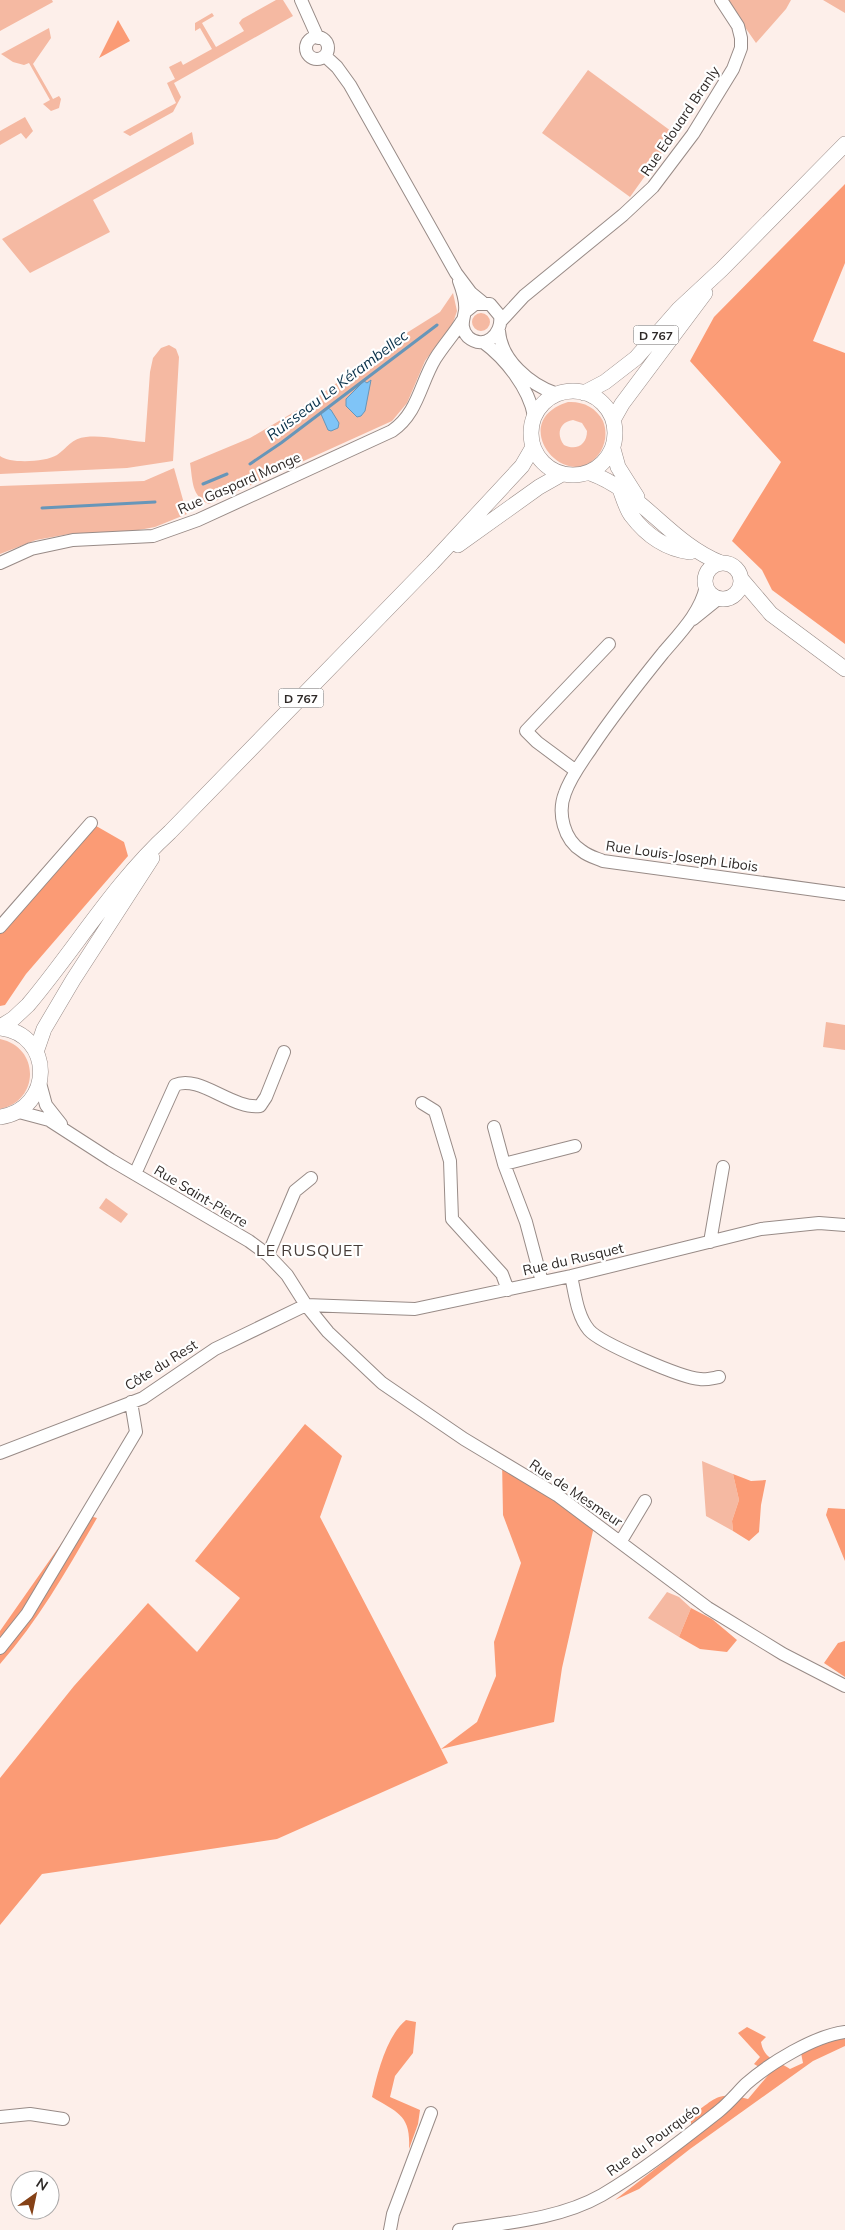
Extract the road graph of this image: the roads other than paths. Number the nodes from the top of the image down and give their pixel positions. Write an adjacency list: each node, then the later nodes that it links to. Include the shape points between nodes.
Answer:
1 (301, 0): 5 (street, via 318,38 328,45 325,56 350,85)
2 (721, 0): 6 (street, Rue Edouard Branly, via 738,26 741,48 733,69 693,134 653,187)
3 (845, 144): 4 (main road, D 767)
4 (722, 270): 12 (main road, D 767, via 679,309 636,358 605,382); 15 (main road, D 767)
5 (456, 273): 7 (street, via 471,293); 8 (street, via 461,287)
6 (524, 296): 7 (street, Rue Edouard Branly, via 507,302); 9 (street, Rue Edouard Branly)
7 (486, 303): 8 (street, via 469,307); 9 (street, via 498,311)
8 (463, 316): 10 (street, via 464,332); 11 (street, Rue Gaspard Monge)
9 (500, 326): 10 (street, via 493,338); 13 (street, via 500,339 509,359 531,382)
10 (477, 340): 11 (street, via 453,344); 14 (street, via 495,351 510,370 528,396)
11 (442, 350): 23 (street, Rue Gaspard Monge, via 411,413 392,431 198,520 153,536 73,540 31,549)
12 (584, 392): 13 (main road); 15 (main road, via 602,403)
13 (557, 394): 14 (main road)
14 (534, 416): 16 (main road)
15 (613, 420): 17 (main road, via 616,430)
16 (533, 447): 19 (main road, via 544,464); 25 (main road, D 767, via 522,466)
17 (613, 449): 18 (main road); 21 (main road, via 618,467)
18 (590, 473): 19 (main road); 20 (main road)
19 (562, 474): 25 (main road, D 767)
20 (619, 488): 21 (main road); 22 (main road, via 630,514 642,527 668,547)
21 (642, 505): 22 (main road)
22 (687, 547): 24 (main road); 26 (main road)
23 (0, 563)
24 (721, 563): 26 (main road, via 710,569); 27 (main road, via 735,567)
25 (432, 564): 35 (main road, D 767)
26 (706, 580): 28 (main road, via 713,595); 30 (street, Rue Louis-Joseph Libois, via 701,601)
27 (742, 580): 28 (main road, via 741,586); 29 (main road)
28 (726, 597): 29 (main road); 30 (street, Rue Louis-Joseph Libois)
29 (771, 614): 32 (main road)
30 (689, 622): 33 (street, Rue Louis-Joseph Libois, via 617,710)
31 (609, 644): 33 (street, via 526,731)
32 (845, 669)
33 (576, 771): 36 (street, Rue Louis-Joseph Libois, via 564,794 562,817 572,842 591,856 603,861)
34 (91, 823): 37 (street)
35 (170, 832): 38 (main road, D 767, via 123,880 28,1005 13,1020); 39 (main road, D 767, via 73,980 44,1029)
36 (845, 894)
37 (0, 927)
38 (0, 1027): 39 (main road, via 20,1035)
39 (36, 1052): 41 (main road, via 41,1067)
40 (284, 1052): 50 (street, via 260,1106 248,1106 189,1083 174,1085)
41 (40, 1084): 43 (main road, via 34,1097); 46 (street, Rue Saint-Pierre, via 46,1105)
42 (422, 1103): 57 (street, via 435,1111 450,1161 452,1219 502,1274)
43 (19, 1112): 44 (main road); 46 (street, Rue Saint-Pierre, via 45,1118)
44 (0, 1118)
45 (494, 1127): 48 (street)
46 (66, 1130): 50 (street, Rue Saint-Pierre)
47 (575, 1146): 48 (street)
48 (504, 1164): 56 (street, via 526,1222)
49 (723, 1167): 53 (street)
50 (135, 1174): 54 (street, Rue Saint-Pierre)
51 (311, 1178): 54 (street, via 295,1191)
52 (845, 1225): 53 (street, Rue du Rusquet, via 786,1225)
53 (710, 1242): 55 (street, Rue du Rusquet)
54 (268, 1255): 58 (street, Rue Saint-Pierre, via 287,1275)
55 (571, 1276): 56 (street, Rue du Rusquet); 59 (street, via 581,1318 590,1331 679,1374 701,1380)
56 (542, 1282): 57 (street, Rue du Rusquet)
57 (508, 1290): 58 (street, Rue du Rusquet, via 415,1309)
58 (306, 1305): 60 (street, Côte du Rest, via 215,1349 143,1398); 63 (street, Rue de Mesmeur, via 328,1332 382,1383 464,1439 557,1495)
59 (719, 1377)
60 (131, 1402): 61 (street, Côte du Rest); 64 (street, via 136,1432 27,1614)
61 (0, 1453)
62 (645, 1501): 63 (street)
63 (621, 1541): 65 (street, Rue de Mesmeur, via 708,1608 783,1654)
64 (0, 1648)
65 (845, 1686)
66 (845, 2032): 71 (street, Rue du Pourquéo, via 816,2038 783,2058 747,2083 721,2109 678,2142 602,2195 556,2212)
67 (431, 2113): 70 (street)
68 (0, 2117): 69 (street, via 30,2114)
69 (63, 2119)
70 (390, 2230)
71 (459, 2230)

